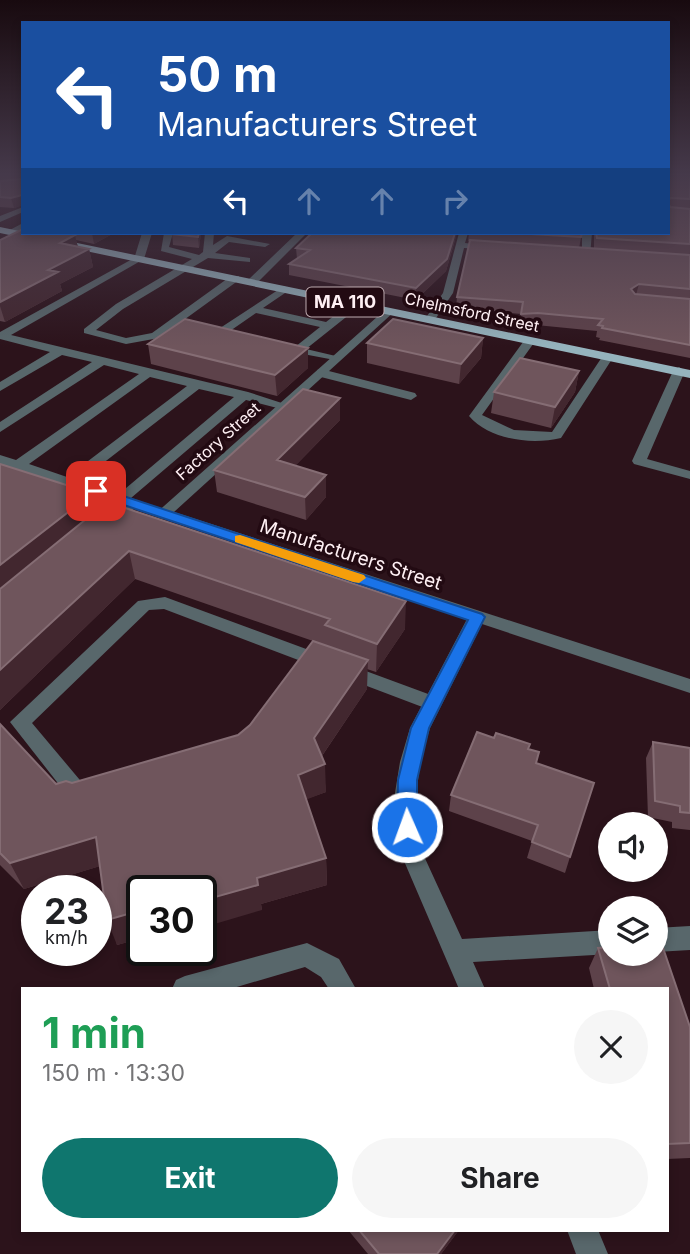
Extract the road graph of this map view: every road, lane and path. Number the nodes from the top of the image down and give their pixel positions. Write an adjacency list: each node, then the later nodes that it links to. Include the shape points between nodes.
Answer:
1 (25, 235): 11 (street)
2 (42, 235): 18 (main road, Chelmsford Street / MA 110)
3 (146, 235): 18 (street)
4 (168, 235): 17 (street, via 164,249)
5 (209, 235): 17 (street)
6 (300, 235): 22 (street)
7 (462, 235): 12 (street)
8 (587, 235): 15 (street)
9 (225, 236): 10 (street); 17 (street)
10 (265, 244)
11 (10, 245)
12 (460, 245): 13 (street); 27 (street, via 448,293)
13 (498, 247)
14 (574, 253): 15 (street)
15 (587, 253): 16 (street)
16 (599, 254)
17 (205, 257): 19 (street); 20 (street)
18 (139, 259): 20 (main road, Chelmsford Street / MA 110); 30 (street)
19 (247, 260)
20 (188, 268): 21 (main road, Chelmsford Street / MA 110); 21 (street, via 100,319 88,331 126,341 155,337)
21 (235, 278): 22 (main road, Chelmsford Street / MA 110)
22 (252, 282): 23 (main road, Chelmsford Street / MA 110)
23 (284, 289): 24 (main road, Chelmsford Street / MA 110); 25 (street)
24 (356, 304): 26 (main road, Chelmsford Street / MA 110); 28 (street)
25 (254, 309): 28 (street); 29 (street, via 221,332)
26 (390, 311): 27 (main road, Chelmsford Street / MA 110, via 407,319); 36 (street, Factory Street)
27 (430, 319): 31 (main road, Chelmsford Street / MA 110, via 472,333)
28 (328, 326): 33 (street)
29 (246, 338)
30 (0, 340): 34 (street)
31 (530, 340): 35 (main road, Chelmsford Street / MA 110); 35 (street, via 475,416 484,424 526,436 556,435)
32 (272, 344): 33 (street)
33 (298, 350): 36 (street)
34 (60, 351): 37 (street); 42 (street)
35 (608, 356): 39 (main road, Chelmsford Street / MA 110)
36 (336, 359): 40 (street, Factory Street)
37 (102, 361): 38 (street); 46 (street)
38 (149, 372): 41 (street); 48 (street)
39 (684, 372): 49 (street, via 639,461)
40 (321, 373): 44 (street); 45 (street, Factory Street)
41 (197, 384): 43 (street); 50 (street)
42 (0, 387)
43 (244, 396): 45 (street); 51 (street)
44 (411, 396)
45 (285, 405): 52 (street, Factory Street)
46 (0, 428)
47 (0, 459): 48 (street, Manufacturers Street)
48 (18, 465): 50 (street, Manufacturers Street)
49 (690, 475)
50 (70, 482): 51 (street, Manufacturers Street)
51 (127, 501): 52 (street, Manufacturers Street); 53 (street)
52 (163, 514): 54 (street, Manufacturers Street)
53 (92, 538)
54 (477, 617): 55 (street, Manufacturers Street); 56 (street)
55 (690, 685)
56 (432, 703): 57 (street, via 300,661 165,603 144,605 20,722 82,799); 61 (street, via 410,762 407,827 412,854)
57 (107, 791)
58 (690, 939): 59 (street)
59 (668, 940)
60 (598, 943): 61 (street)
61 (455, 951): 64 (street)
62 (191, 987): 63 (street, via 307,955 330,968)
63 (342, 987)
64 (471, 987)
65 (583, 1232): 66 (street)
66 (592, 1254)

